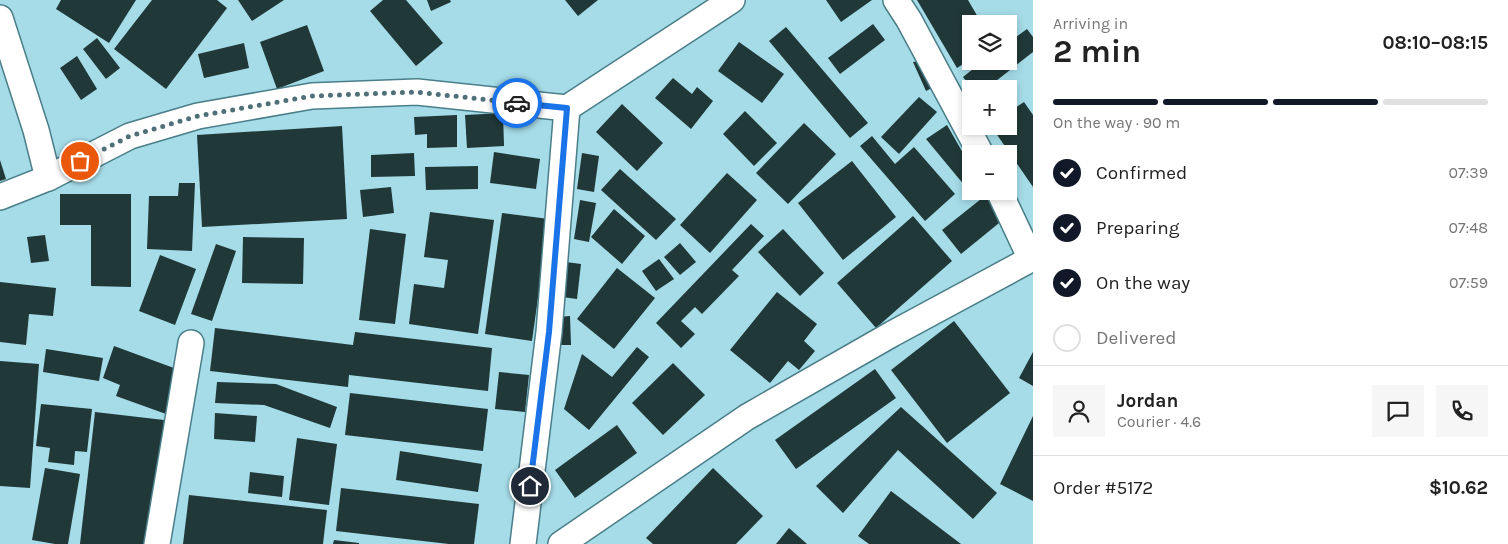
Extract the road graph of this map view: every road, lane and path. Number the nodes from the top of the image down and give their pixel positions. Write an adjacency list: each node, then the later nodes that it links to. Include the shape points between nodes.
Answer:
1 (6, 0): 4 (street)
2 (732, 0): 6 (street)
3 (896, 0): 7 (street)
4 (0, 7)
5 (0, 18): 8 (street)
6 (567, 108): 8 (street, via 416,92 312,96 198,116 130,136); 14 (street, via 549,332)
7 (976, 145)
8 (48, 178): 9 (street)
9 (0, 197)
10 (1003, 200): 11 (street)
11 (1032, 259): 15 (street, via 892,334 748,417)
12 (191, 343): 13 (street)
13 (157, 544)
14 (523, 544)
15 (561, 544)

